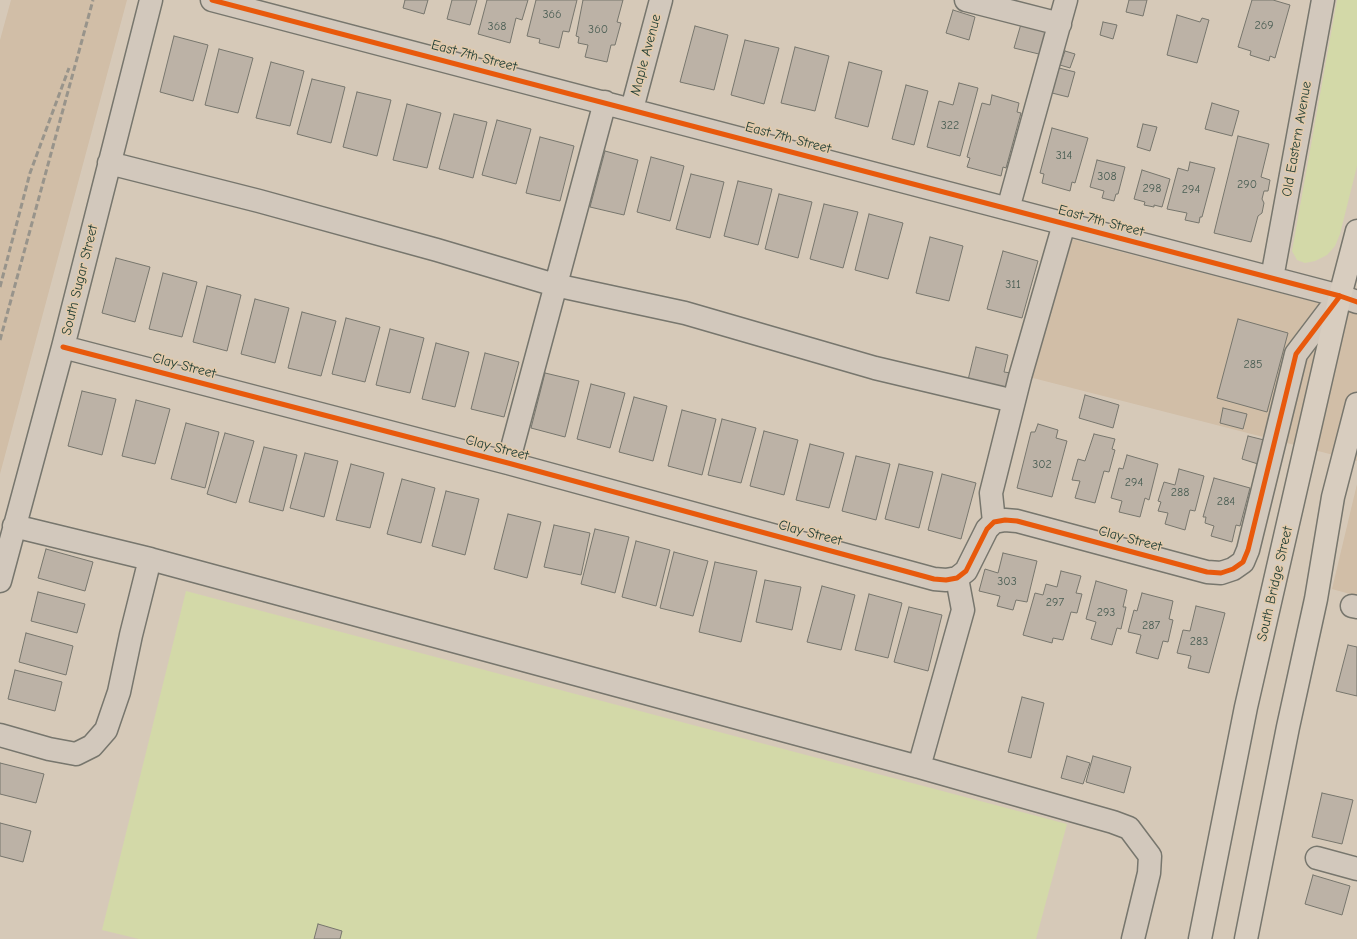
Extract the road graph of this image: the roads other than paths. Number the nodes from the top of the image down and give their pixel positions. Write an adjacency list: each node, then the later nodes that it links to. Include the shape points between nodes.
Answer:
1 (150, 0): 10 (street, South Sugar Street)
2 (212, 0): 8 (street, East 7th Street)
3 (661, 0): 9 (street, Maple Avenue)
4 (966, 0): 7 (street)
5 (1066, 0): 7 (street)
6 (1323, 0): 14 (street, Old Eastern Avenue)
7 (1060, 24): 11 (street)
8 (604, 102): 9 (street, East 7th Street); 15 (street)
9 (632, 109): 11 (street, East 7th Street)
10 (109, 163): 15 (street, via 275,205); 17 (street, South Sugar Street)
11 (1008, 209): 12 (street, East 7th Street)
12 (1064, 224): 14 (street, East 7th Street); 18 (street)
13 (1357, 231): 16 (main road, South Bridge Street)
14 (1272, 278): 16 (street, East 7th Street)
15 (555, 285): 18 (street, via 685,314 875,368); 20 (street)
16 (1349, 299): 21 (street, Clay Street, via 1296,354 1248,550 1243,562 1233,569 1221,573 1207,572 1017,521); 31 (main road, South Bridge Street, via 1246,707)
17 (63, 347): 20 (street, Clay Street); 22 (street, South Sugar Street)
18 (1014, 401): 21 (street, via 991,493)
19 (1357, 404): 32 (main road, via 1333,498 1316,599)
20 (508, 463): 24 (street, Clay Street, via 934,578)
21 (994, 522): 24 (street, via 982,537 966,570)
22 (14, 526): 23 (street); 25 (street, South Sugar Street)
23 (150, 559): 26 (street, via 119,692 106,730 92,746 76,754); 27 (street)
24 (957, 578): 27 (street, via 963,610)
25 (0, 581)
26 (0, 735)
27 (919, 767): 30 (street, via 1129,828 1150,856 1149,873)
28 (1317, 858): 29 (street)
29 (1357, 869)
30 (1133, 939)
31 (1200, 939)
32 (1246, 939)

